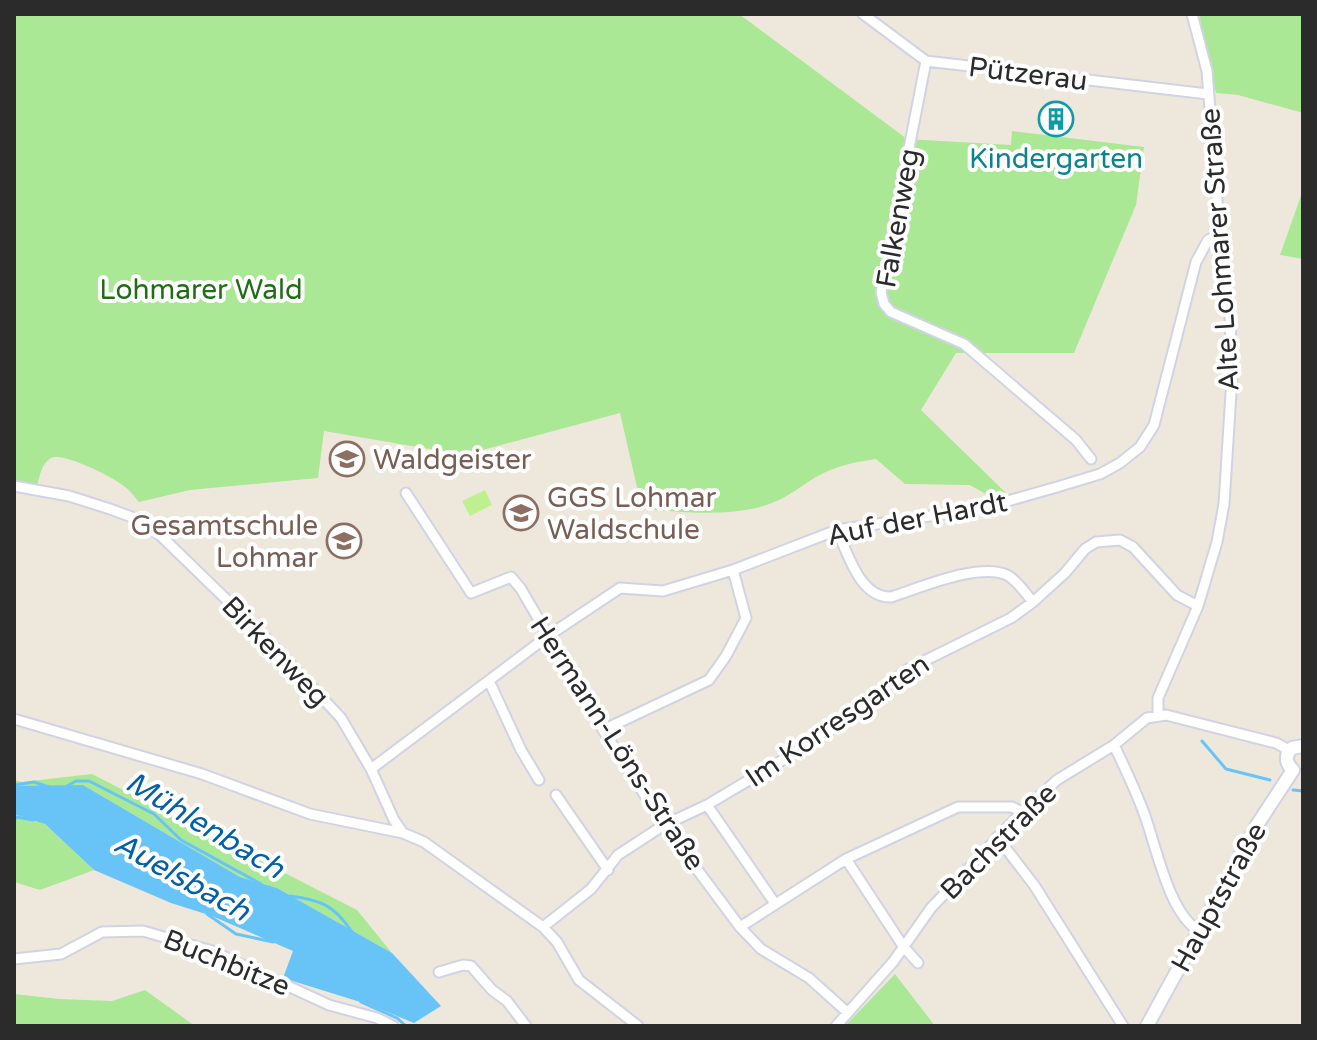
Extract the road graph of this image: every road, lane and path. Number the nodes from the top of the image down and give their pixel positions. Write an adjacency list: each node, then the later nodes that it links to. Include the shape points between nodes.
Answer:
1 (863, 14): 3 (street)
2 (1192, 14): 4 (street, Alte Lohmarer Straße)
3 (926, 61): 4 (street, Pützerau); 6 (street, Falkenweg, via 881,292 884,304 891,312 964,344 1076,440)
4 (1208, 94): 5 (street, Alte Lohmarer Straße)
5 (1220, 234): 9 (street, Auf der Hardt, via 1208,240 1196,262 1154,425 1140,447 1120,463 1100,474 983,508); 12 (street, Alte Lohmarer Straße, via 1232,377 1224,504)
6 (1091, 459)
7 (14, 486): 21 (street, Birkenweg, via 69,496 146,524 341,718)
8 (406, 493): 13 (street, Hermann-Löns-Straße, via 471,593 511,577)
9 (837, 530): 10 (street, Auf der Hardt); 11 (street, via 856,570 879,597 986,571 1013,579)
10 (733, 570): 13 (street, Auf der Hardt, via 663,591 620,588); 17 (street, via 746,618 709,680)
11 (1033, 602): 12 (street, Im Korresgarten, via 1085,549 1107,539 1133,547 1177,595); 25 (street, Im Korresgarten, via 908,669 823,736)
12 (1198, 606): 15 (street, Alte Lohmarer Straße, via 1158,698)
13 (548, 636): 14 (street, Auf der Hardt); 17 (street, Hermann-Löns-Straße)
14 (489, 681): 21 (street, Auf der Hardt); 23 (street)
15 (1158, 715): 18 (street, Bachstraße, via 1136,725); 20 (street)
16 (14, 719): 28 (street, via 202,774 310,814)
17 (603, 730): 27 (street, Hermann-Löns-Straße)
18 (1114, 745): 26 (street, Bachstraße, via 1057,780); 35 (street, via 1171,892 1187,923)
19 (1303, 746): 20 (main road)
20 (1289, 750): 22 (main road, via 1287,762)
21 (371, 769): 28 (street, Birkenweg)
22 (1298, 770): 35 (main road, Hauptstraße, via 1282,785)
23 (539, 780)
24 (556, 795): 31 (street)
25 (707, 805): 27 (street, Im Korresgarten); 32 (street)
26 (1022, 812): 29 (street, Bachstraße); 30 (street, via 1012,807 958,807)
27 (664, 825): 31 (street, Im Korresgarten, via 618,855); 34 (street, Hermann-Löns-Straße)
28 (403, 833): 33 (street, via 424,842)
29 (997, 837): 36 (street, Bachstraße); 45 (street, via 1034,885)
30 (846, 859): 32 (street); 36 (street)
31 (608, 870): 33 (street, Im Korresgarten)
32 (774, 902): 34 (street)
33 (543, 927): 43 (street, via 579,980)
34 (740, 927): 40 (street, Hermann-Löns-Straße, via 761,949 809,978)
35 (1199, 931): 46 (main road, Hauptstraße)
36 (903, 946): 38 (street); 40 (street, Bachstraße)
37 (14, 959): 41 (street, Buchbitze, via 61,954 102,932 143,931 212,951 329,1005)
38 (918, 963)
39 (439, 972): 42 (street, via 471,966)
40 (848, 1013): 44 (street, Bachstraße)
41 (393, 1026)
42 (526, 1026)
43 (638, 1026)
44 (836, 1026)
45 (1123, 1026)
46 (1147, 1026)

